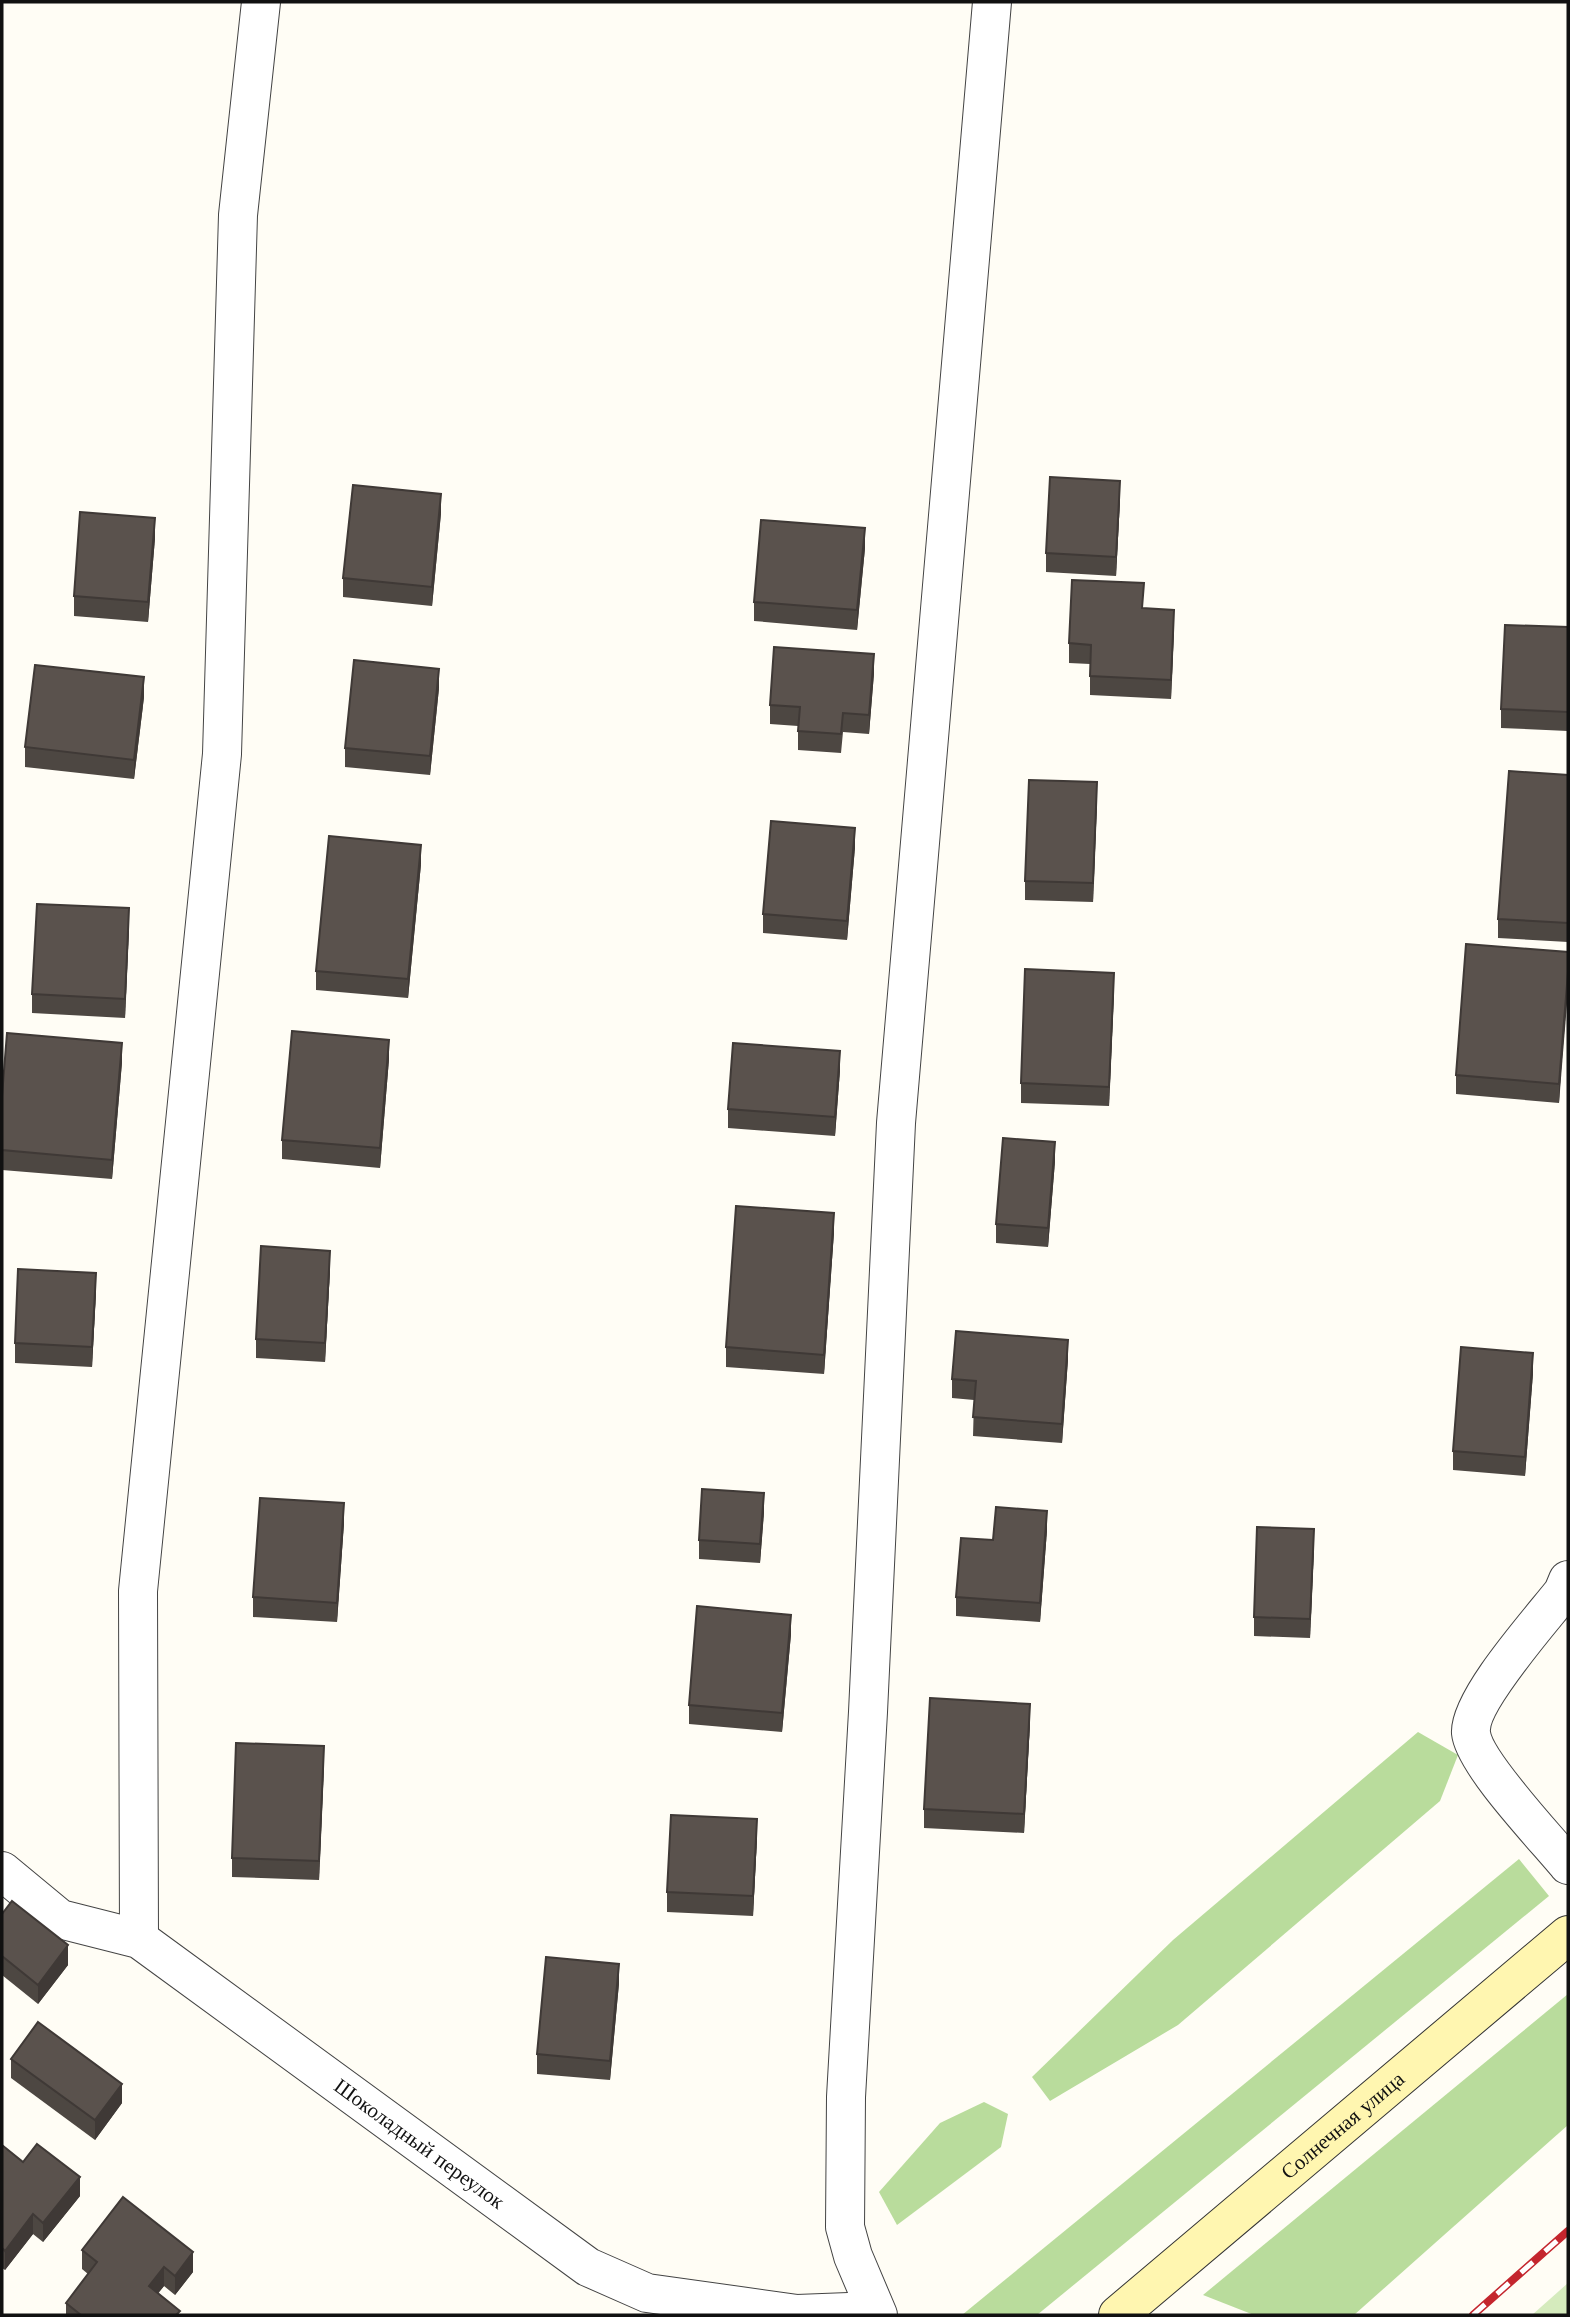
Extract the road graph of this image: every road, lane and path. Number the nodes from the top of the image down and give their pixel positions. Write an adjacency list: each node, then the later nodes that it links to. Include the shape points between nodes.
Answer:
1 (261, 2): 7 (street, via 238,215 222,754 138,1591)
2 (992, 2): 8 (street, via 896,1124 846,2097 845,2227)
3 (1568, 1580): 4 (street, via 1493,1681 1474,1712 1471,1733 1483,1763)
4 (1568, 1865)
5 (2, 1871): 7 (street, Шоколадный переулок, via 60,1919)
6 (1568, 1935): 9 (street, Солнечная улица)
7 (139, 1939): 8 (street, Шоколадный переулок, via 588,2267 647,2294 797,2314)
8 (876, 2313)
9 (1118, 2315)

